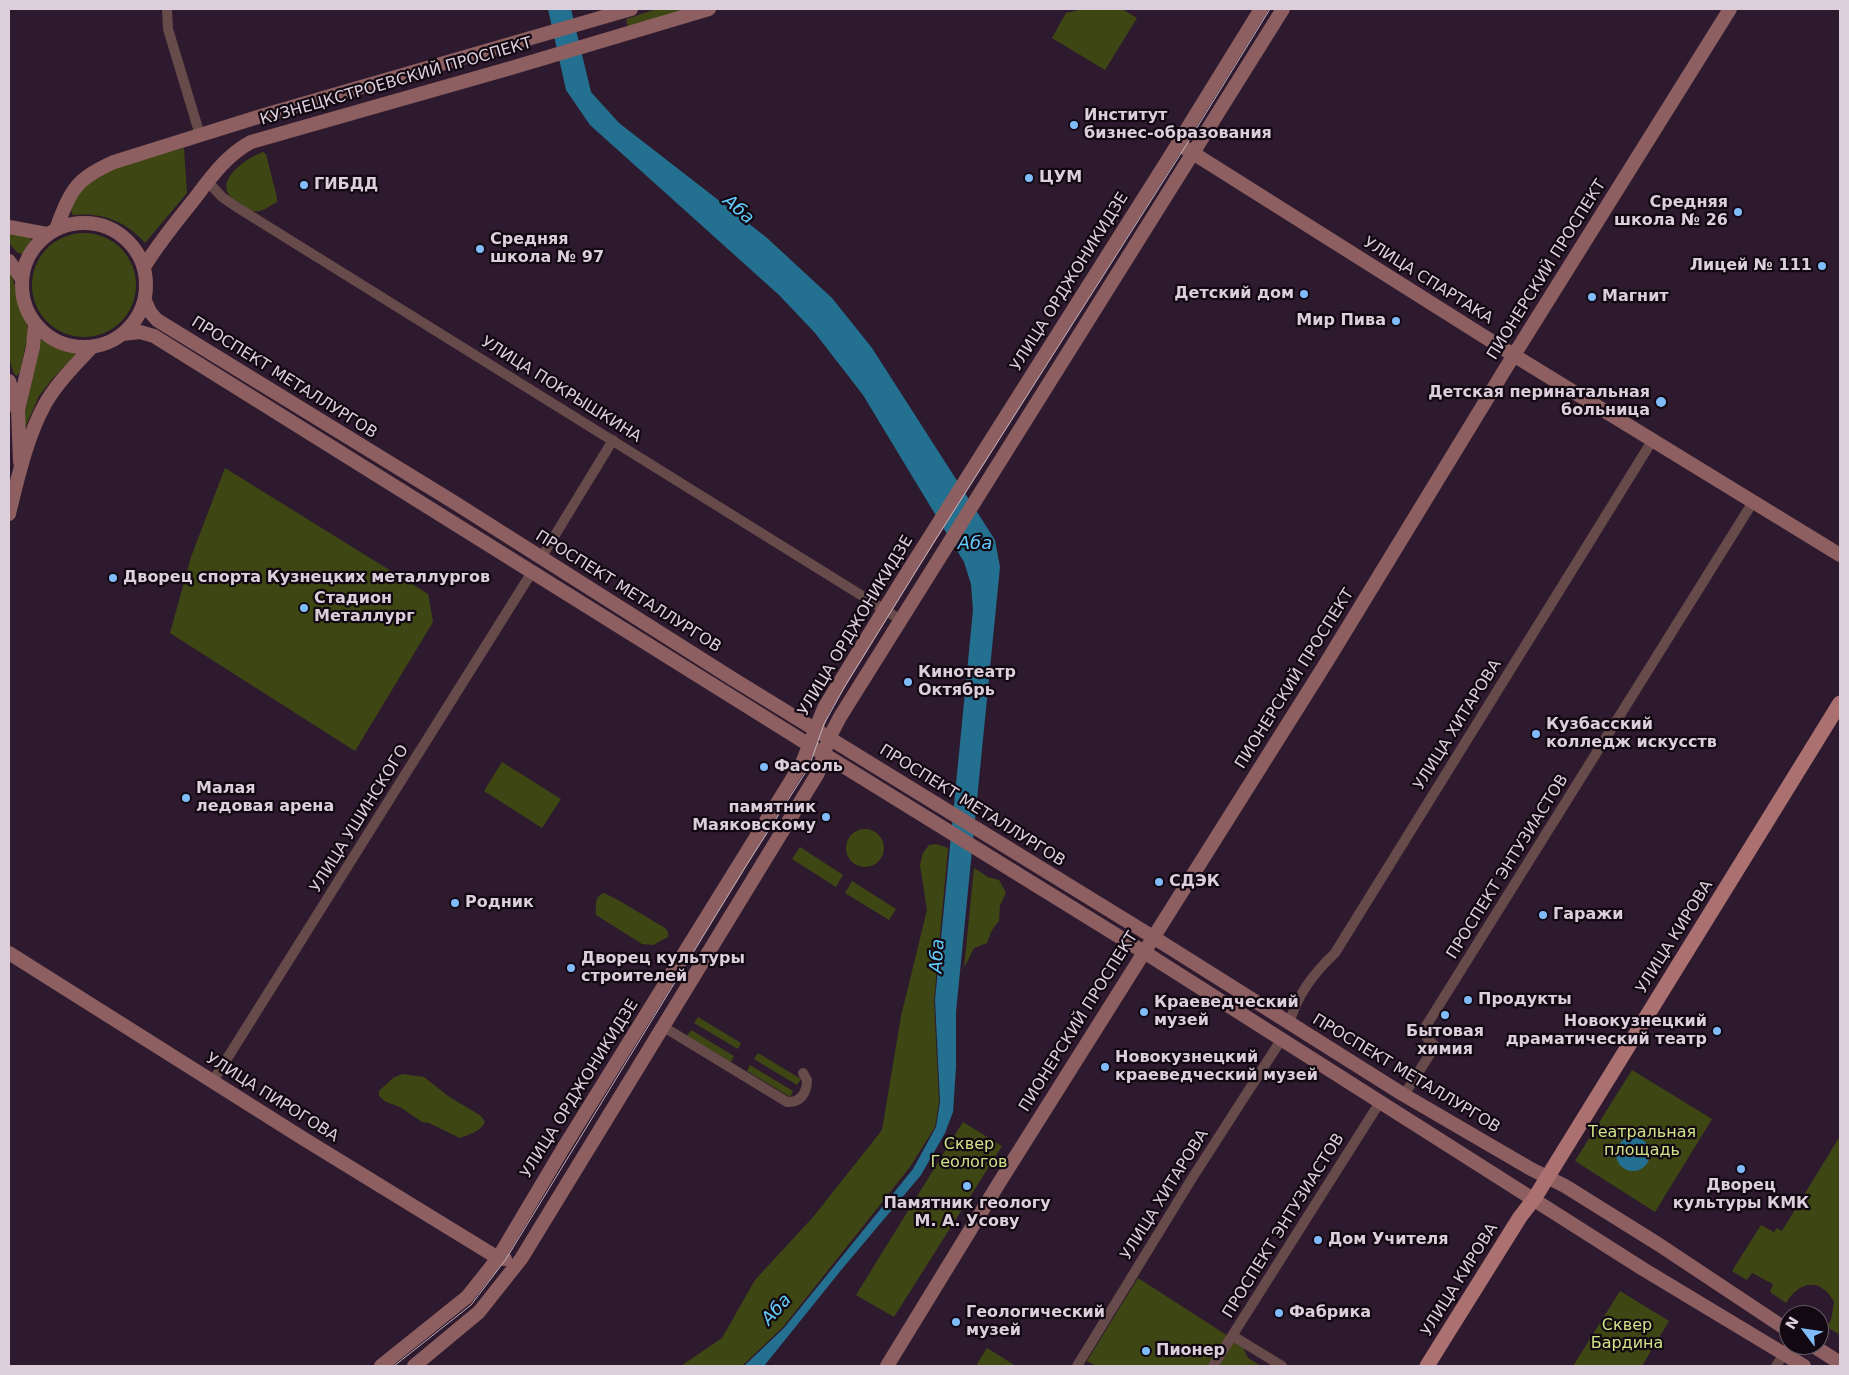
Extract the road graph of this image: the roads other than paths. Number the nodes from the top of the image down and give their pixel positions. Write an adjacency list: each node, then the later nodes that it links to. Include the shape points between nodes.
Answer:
1 (167, 9): 7 (street, via 168,29)
2 (631, 9): 7 (main road, КУЗНЕЦКСТРОЕВСКИЙ ПРОСПЕКТ)
3 (709, 9): 10 (main road, КУЗНЕЦКСТРОЕВСКИЙ ПРОСПЕКТ, via 251,142 230,156)
4 (1261, 9): 8 (main road, УЛИЦА ОРДЖОНИКИДЗЕ)
5 (1282, 9): 9 (main road, УЛИЦА ОРДЖОНИКИДЗЕ)
6 (1730, 9): 20 (main road, ПИОНЕРСКИЙ ПРОСПЕКТ)
7 (200, 135): 12 (main road, КУЗНЕЦКСТРОЕВСКИЙ ПРОСПЕКТ, via 93,171 76,186)
8 (1178, 143): 9 (main road, УЛИЦА СПАРТАКА); 31 (main road, УЛИЦА ОРДЖОНИКИДЗЕ)
9 (1193, 153): 20 (main road, УЛИЦА СПАРТАКА); 32 (main road, УЛИЦА ОРДЖОНИКИДЗЕ)
10 (208, 182): 14 (main road, КУЗНЕЦКСТРОЕВСКИЙ ПРОСПЕКТ, via 157,245); 23 (street, УЛИЦА ПОКРЫШКИНА, via 234,206)
11 (9, 227): 12 (main road)
12 (52, 231): 14 (main road, via 77,223 99,224 118,233 134,248); 15 (main road, via 35,246 26,261)
13 (9, 262): 15 (main road)
14 (144, 267): 16 (main road)
15 (22, 279): 17 (main road, via 26,310)
16 (145, 301): 18 (main road, via 135,321); 29 (main road, ПРОСПЕКТ МЕТАЛЛУРГОВ, via 157,320)
17 (35, 324): 19 (main road, via 50,338 69,346); 22 (main road)
18 (123, 334): 19 (main road); 30 (main road, ПРОСПЕКТ МЕТАЛЛУРГОВ, via 140,332 154,336)
19 (92, 347): 25 (main road, via 59,383 46,403)
20 (1515, 356): 24 (main road, УЛИЦА СПАРТАКА); 38 (main road, ПИОНЕРСКИЙ ПРОСПЕКТ, via 1315,680)
21 (9, 381): 22 (main road)
22 (18, 410): 25 (main road)
23 (613, 440): 29 (street); 31 (street, УЛИЦА ПОКРЫШКИНА)
24 (1652, 441): 26 (main road, УЛИЦА СПАРТАКА); 40 (street, УЛИЦА ХИТАРОВА, via 1335,953 1314,973 1293,1008)
25 (20, 470): 27 (main road)
26 (1753, 502): 28 (main road, УЛИЦА СПАРТАКА); 45 (street, ПРОСПЕКТ ЭНТУЗИАСТОВ, via 1426,1026 1427,1038 1435,1046)
27 (9, 514)
28 (1840, 555)
29 (541, 558): 34 (main road, ПРОСПЕКТ МЕТАЛЛУРГОВ)
30 (532, 572): 36 (main road, ПРОСПЕКТ МЕТАЛЛУРГОВ); 44 (street, УЛИЦА УШИНСКОГО)
31 (885, 610): 32 (street, УЛИЦА ПОКРЫШКИНА); 34 (main road, УЛИЦА ОРДЖОНИКИДЗЕ, via 824,708)
32 (901, 620): 35 (main road, УЛИЦА ОРДЖОНИКИДЗЕ)
33 (1840, 703): 47 (main road, УЛИЦА КИРОВА)
34 (815, 729): 35 (main road, ПРОСПЕКТ МЕТАЛЛУРГОВ); 36 (main road, УЛИЦА ОРДЖОНИКИДЗЕ)
35 (830, 738): 37 (main road, УЛИЦА ОРДЖОНИКИДЗЕ); 38 (main road, ПРОСПЕКТ МЕТАЛЛУРГОВ, via 994,840)
36 (809, 746): 37 (main road, ПРОСПЕКТ МЕТАЛЛУРГОВ); 49 (main road, УЛИЦА ОРДЖОНИКИДЗЕ, via 802,763)
37 (825, 755): 38 (main road, ПРОСПЕКТ МЕТАЛЛУРГОВ, via 985,853); 41 (main road, УЛИЦА ОРДЖОНИКИДЗЕ, via 818,773)
38 (1145, 943): 40 (main road, ПРОСПЕКТ МЕТАЛЛУРГОВ); 42 (main road, ПРОСПЕКТ МЕТАЛЛУРГОВ); 60 (main road, ПИОНЕРСКИЙ ПРОСПЕКТ)
39 (9, 953): 44 (main road, УЛИЦА ПИРОГОВА)
40 (1289, 1024): 45 (main road, ПРОСПЕКТ МЕТАЛЛУРГОВ)
41 (662, 1026): 43 (street, via 787,1102 799,1099 806,1090 807,1080); 50 (main road, УЛИЦА ОРДЖОНИКИДЗЕ)
42 (1281, 1040): 46 (main road, ПРОСПЕКТ МЕТАЛЛУРГОВ); 61 (street, УЛИЦА ХИТАРОВА)
43 (803, 1073)
44 (213, 1082): 49 (main road, УЛИЦА ПИРОГОВА)
45 (1404, 1095): 47 (main road, ПРОСПЕКТ МЕТАЛЛУРГОВ)
46 (1380, 1102): 48 (main road, ПРОСПЕКТ МЕТАЛЛУРГОВ); 52 (street, ПРОСПЕКТ ЭНТУЗИАСТОВ)
47 (1547, 1177): 48 (main road, УЛИЦА КИРОВА); 51 (main road, ПРОСПЕКТ МЕТАЛЛУРГОВ, via 1658,1244)
48 (1534, 1199): 53 (main road, ПРОСПЕКТ МЕТАЛЛУРГОВ, via 1643,1268); 64 (main road, УЛИЦА КИРОВА)
49 (498, 1258): 50 (main road, УЛИЦА ПИРОГОВА); 58 (main road, УЛИЦА ОРДЖОНИКИДЗЕ, via 468,1297)
50 (521, 1259): 59 (main road, УЛИЦА ОРДЖОНИКИДЗЕ, via 479,1312)
51 (1779, 1324)
52 (1233, 1336): 62 (street, ПРОСПЕКТ ЭНТУЗИАСТОВ); 63 (street)
53 (1779, 1345)
54 (1784, 1355): 65 (street)
55 (1792, 1355): 66 (main road, ПРОСПЕКТ МЕТАЛЛУРГОВ)
56 (1828, 1355): 57 (main road)
57 (1840, 1363)
58 (381, 1366)
59 (414, 1366)
60 (887, 1366)
61 (1076, 1366)
62 (1213, 1366)
63 (1282, 1366)
64 (1427, 1366)
65 (1776, 1366)
66 (1804, 1366)

